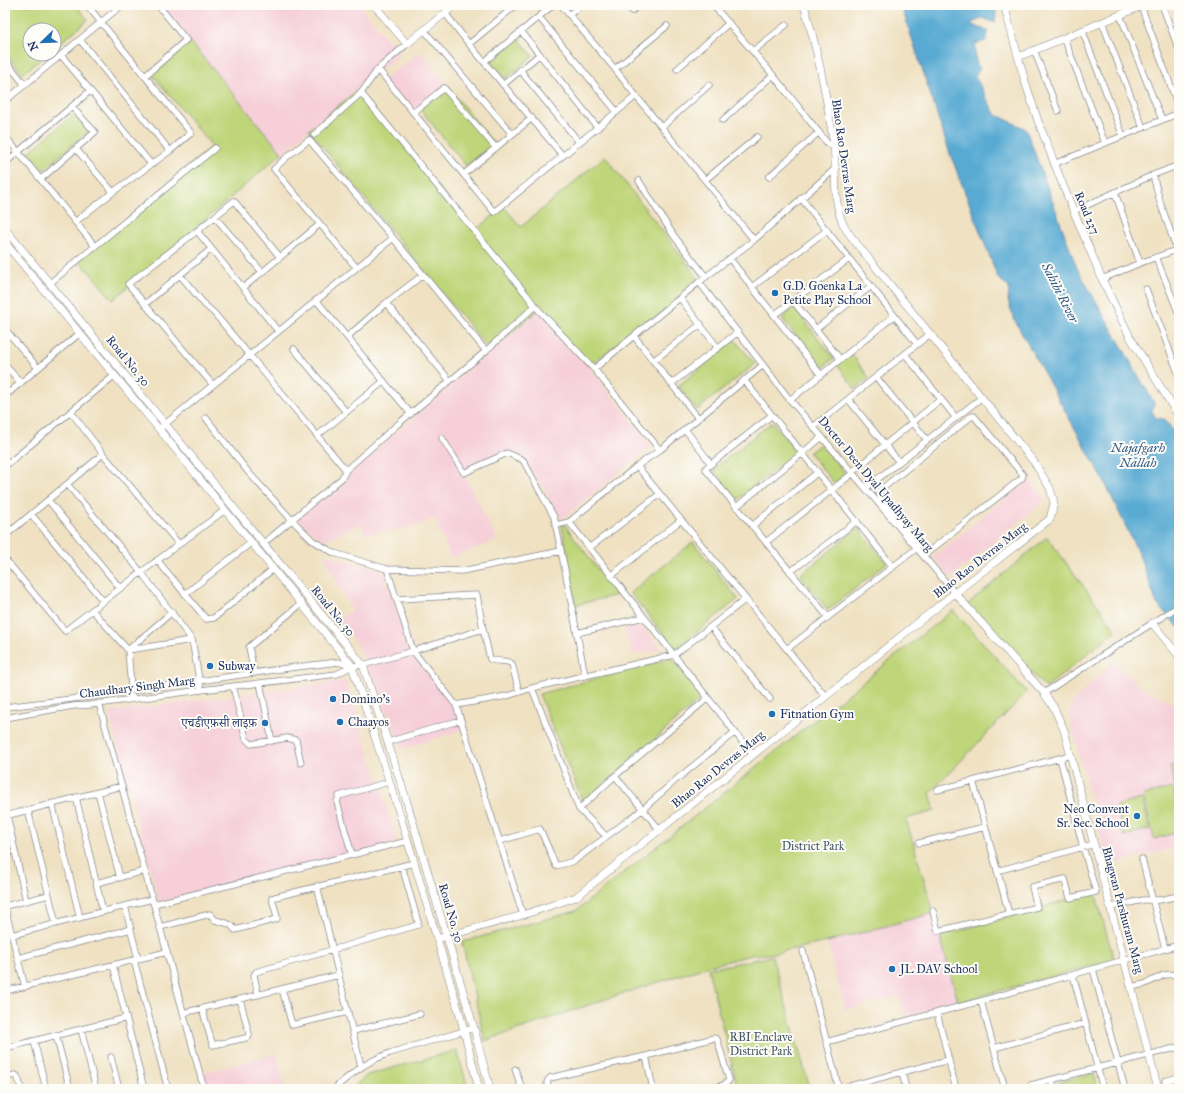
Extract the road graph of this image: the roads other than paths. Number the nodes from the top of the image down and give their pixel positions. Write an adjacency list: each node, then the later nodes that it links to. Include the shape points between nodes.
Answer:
1 (87, 5): 21 (street)
2 (122, 5): 21 (street)
3 (158, 5): 48 (street, via 186,40)
4 (374, 5): 31 (street)
5 (455, 5): 17 (street)
6 (516, 5): 32 (street)
7 (553, 5): 20 (street)
8 (561, 5): 18 (street)
9 (581, 5): 18 (street)
10 (639, 5): 16 (street)
11 (713, 5): 23 (street)
12 (804, 5): 76 (street, Bhao Rao Devras Marg, via 814,37)
13 (1004, 5): 39 (street, Road 237)
14 (1162, 5): 34 (street)
15 (1142, 6): 19 (street); 57 (street)
16 (632, 11)
17 (445, 13): 26 (street); 32 (street)
18 (569, 15): 46 (street)
19 (1120, 15): 22 (street); 64 (street)
20 (539, 17): 28 (street); 60 (street)
21 (101, 22): 30 (street); 48 (street)
22 (1102, 22): 27 (street); 67 (street)
23 (728, 23): 35 (street); 44 (street)
24 (786, 25): 35 (street)
25 (667, 26): 46 (street)
26 (424, 30): 31 (street); 69 (street)
27 (1082, 30): 29 (street); 72 (street)
28 (521, 31): 37 (street); 42 (street)
29 (1064, 38): 33 (street); 75 (street)
30 (80, 40): 36 (street); 80 (street)
31 (407, 44): 43 (street)
32 (469, 44): 42 (street)
33 (1034, 50): 39 (street); 58 (street)
34 (1179, 50)
35 (753, 51): 47 (street)
36 (62, 54)
37 (540, 54): 45 (street); 66 (street)
38 (62, 56): 52 (street)
39 (1018, 57): 85 (street, Road 237)
40 (5, 60): 50 (street)
41 (53, 62): 50 (street)
42 (484, 62): 49 (street)
43 (378, 69): 53 (street); 59 (street)
44 (677, 69)
45 (520, 70): 49 (street); 74 (street)
46 (615, 70): 54 (street)
47 (773, 75): 63 (street); 68 (street)
48 (145, 76): 80 (street, via 191,133)
49 (503, 84): 62 (street)
50 (25, 85): 55 (street)
51 (709, 85): 65 (street)
52 (90, 91): 56 (street); 84 (street)
53 (361, 92): 71 (street); 132 (street)
54 (636, 96): 60 (street); 65 (street)
55 (6, 99)
56 (72, 107): 79 (street, via 95,132); 81 (street)
57 (1179, 108)
58 (1058, 111)
59 (414, 112): 78 (street, via 444,88); 88 (street)
60 (617, 112): 66 (street)
61 (1179, 113): 64 (street)
62 (532, 118): 69 (street); 82 (street)
63 (723, 120)
64 (1162, 120): 67 (street)
65 (662, 127): 92 (street)
66 (598, 128): 74 (street)
67 (1143, 128): 72 (street)
68 (819, 132): 76 (street, via 828,144); 90 (street)
69 (512, 134): 78 (street)
70 (5, 136): 81 (street)
71 (314, 136)
72 (1123, 136): 75 (street)
73 (757, 137): 92 (street)
74 (580, 142): 82 (street)
75 (1105, 144): 85 (street)
76 (834, 146): 87 (street, Bhao Rao Devras Marg)
77 (215, 148): 107 (street)
78 (496, 148): 88 (street)
79 (76, 149): 91 (street); 94 (street)
80 (170, 151): 84 (street)
81 (19, 152): 83 (street); 91 (street)
82 (563, 156): 88 (street, via 494,212)
83 (5, 164)
84 (151, 164): 94 (street)
85 (1054, 164): 97 (street, Road 237)
86 (1179, 165): 89 (street)
87 (836, 168): 96 (street); 142 (street, Bhao Rao Devras Marg, via 837,204 843,224)
88 (464, 174)
89 (1153, 175): 95 (street); 109 (street)
90 (769, 177)
91 (41, 179): 99 (street)
92 (705, 180): 105 (street)
93 (638, 181): 119 (street, via 674,236)
94 (113, 192): 99 (street)
95 (1115, 193): 97 (street); 114 (street)
96 (801, 198): 102 (street); 105 (street)
97 (1074, 211): 120 (street, Road 237)
98 (215, 217): 103 (street); 110 (street, via 234,201); 116 (street)
99 (75, 222): 107 (street)
100 (320, 224): 104 (street, via 274,169 310,140); 110 (street); 115 (street)
101 (5, 229): 122 (street, Road No. 30)
102 (827, 230): 112 (street); 124 (street)
103 (197, 231): 108 (street); 131 (street, via 128,284)
104 (392, 238): 115 (street); 118 (street)
105 (754, 240): 113 (street)
106 (6, 245): 141 (street, Road No. 30)
107 (95, 246): 122 (street)
108 (211, 249): 117 (street); 125 (street)
109 (1178, 251): 111 (street)
110 (280, 257): 116 (street)
111 (1156, 257): 114 (street); 133 (street)
112 (849, 258): 123 (street); 129 (street)
113 (730, 259): 119 (street); 124 (street)
114 (1140, 263): 120 (street)
115 (356, 268): 128 (street)
116 (262, 272): 125 (street)
117 (180, 275): 131 (street); 150 (street)
118 (423, 275): 130 (street); 163 (street, via 486,351)
119 (706, 277): 121 (street)
120 (1102, 279): 172 (street, Road 237, via 1130,337)
121 (699, 282): 127 (street); 140 (street, Doctor Deen Dyal Upadhyay Marg)
122 (50, 283): 182 (street, Road No. 30)
123 (871, 286): 135 (street); 138 (street)
124 (752, 287): 134 (street)
125 (243, 288): 139 (street)
126 (1146, 289): 159 (street)
127 (680, 298): 136 (street); 143 (street)
128 (316, 300): 139 (street); 144 (street)
129 (793, 301): 134 (street); 138 (street)
130 (386, 303): 144 (street); 163 (street)
131 (145, 304): 166 (street)
132 (535, 306): 147 (street); 156 (street)
133 (1179, 314)
134 (774, 315): 158 (street)
135 (894, 316): 145 (street); 151 (street)
136 (700, 324): 148 (street); 152 (street)
137 (5, 328): 155 (street)
138 (816, 329): 151 (street)
139 (278, 332): 150 (street)
140 (738, 332): 148 (street); 154 (street, Doctor Deen Dyal Upadhyay Marg)
141 (80, 333): 155 (street); 157 (street, Road No. 30)
142 (930, 334): 145 (street); 168 (street, Bhao Rao Devras Marg)
143 (634, 336): 152 (street); 156 (street)
144 (347, 337): 162 (street)
145 (917, 344): 149 (street)
146 (294, 348): 174 (street)
147 (489, 348)
148 (718, 348): 165 (street)
149 (905, 354): 160 (street); 170 (street)
150 (250, 355): 166 (street); 186 (street)
151 (840, 359): 158 (street)
152 (653, 361): 165 (street)
153 (5, 365): 164 (street)
154 (763, 365): 161 (street); 171 (street, Doctor Deen Dyal Upadhyay Marg)
155 (38, 368): 164 (street)
156 (594, 369): 191 (street)
157 (115, 375): 173 (street); 184 (street, Road No. 30)
158 (821, 375): 171 (street)
159 (1179, 375)
160 (876, 377): 169 (street); 181 (street)
161 (744, 380): 176 (street); 179 (street)
162 (384, 381): 174 (street); 175 (street)
163 (450, 381): 175 (street)
164 (21, 383): 167 (street)
165 (671, 384): 179 (street)
166 (213, 385): 182 (street)
167 (5, 396)
168 (981, 398): 180 (street); 235 (street, Bhao Rao Devras Marg, via 1034,462 1050,488 1054,502 1050,519)
169 (848, 399): 183 (street); 190 (street)
170 (941, 399): 180 (street); 181 (street)
171 (790, 400): 183 (street, Doctor Deen Dyal Upadhyay Marg)
172 (1176, 406): 177 (street, Road 237)
173 (70, 412): 193 (street); 196 (street)
174 (346, 412): 186 (street)
175 (411, 414): 198 (street)
176 (772, 415): 192 (street); 195 (street)
177 (1179, 417)
178 (206, 418): 209 (street, via 249,473)
179 (698, 418): 185 (street)
180 (956, 418): 189 (street)
181 (912, 422): 189 (street); 190 (street)
182 (166, 424): 184 (street); 220 (street, Road No. 30)
183 (813, 427): 187 (street, Doctor Deen Dyal Upadhyay Marg)
184 (159, 429): 207 (street, Road No. 30)
185 (685, 429): 191 (street); 195 (street)
186 (317, 436): 198 (street)
187 (822, 437): 192 (street); 200 (street, Doctor Deen Dyal Upadhyay Marg)
188 (442, 438): 214 (street, via 464,473 507,453 523,460)
189 (927, 440): 194 (street)
190 (885, 444): 194 (street); 200 (street)
191 (660, 450): 197 (street)
192 (802, 452): 199 (street); 206 (street)
193 (103, 454): 201 (street); 221 (street)
194 (899, 462): 202 (street)
195 (711, 464): 206 (street, via 706,468 707,472)
196 (5, 466)
197 (637, 466): 204 (street); 213 (street)
198 (346, 470): 209 (street, via 342,478)
199 (818, 472): 203 (street); 215 (street)
200 (852, 473): 202 (street, Doctor Deen Dyal Upadhyay Marg); 203 (street)
201 (67, 484): 205 (street); 231 (street)
202 (866, 488): 223 (street, Doctor Deen Dyal Upadhyay Marg)
203 (832, 490): 211 (street); 219 (street)
204 (660, 494): 210 (street); 222 (street)
205 (48, 500): 208 (street); 234 (street)
206 (736, 507): 215 (street)
207 (225, 510): 218 (street, Road No. 30); 221 (street)
208 (31, 514): 216 (street); 239 (street)
209 (291, 519): 220 (street); 230 (street, via 312,540 334,553)
210 (681, 520): 233 (street); 238 (street)
211 (857, 521): 228 (street); 232 (street)
212 (5, 522): 216 (street)
213 (569, 522): 214 (street); 222 (street)
214 (556, 525): 224 (street)
215 (752, 526): 219 (street)
216 (12, 530): 217 (street)
217 (5, 536)
218 (252, 542): 229 (street, Road No. 30); 236 (street)
219 (766, 542): 232 (street)
220 (264, 543): 256 (street, Road No. 30)
221 (179, 544): 227 (street)
222 (589, 548): 233 (street)
223 (917, 548): 225 (street, Doctor Deen Dyal Upadhyay Marg); 228 (street)
224 (561, 551): 230 (street, via 462,571); 249 (street)
225 (925, 554): 225 (street, via 1022,478 1023,475 974,416 878,492); 235 (street, Doctor Deen Dyal Upadhyay Marg)
226 (5, 559): 242 (street, via 65,631)
227 (157, 560): 231 (street); 236 (street)
228 (893, 567): 245 (street)
229 (273, 569): 236 (street, via 214,618 206,619); 240 (street, Road No. 30)
230 (387, 569): 237 (street)
231 (141, 572): 234 (street); 243 (street)
232 (790, 572): 245 (street)
233 (611, 576): 244 (street)
234 (120, 588): 239 (street)
235 (955, 593): 267 (street, Doctor Deen Dyal Upadhyay Marg); 268 (street, Bhao Rao Devras Marg)
236 (185, 594)
237 (396, 599): 248 (street, via 477,594); 253 (street)
238 (746, 599): 247 (street); 251 (street)
239 (103, 601): 242 (street)
240 (301, 604): 257 (street, Road No. 30); 258 (street, via 250,647)
241 (1179, 606): 246 (street)
242 (92, 610): 252 (street)
243 (172, 612): 250 (street); 252 (street)
244 (644, 617): 249 (street); 254 (street)
245 (828, 617): 251 (street)
246 (1152, 623): 255 (street); 267 (street)
247 (711, 627): 254 (street); 271 (street)
248 (483, 628): 253 (street); 266 (street, via 490,659 512,664)
249 (577, 633): 259 (street)
250 (192, 640): 252 (street); 260 (street)
251 (786, 649): 268 (street)
252 (128, 650): 264 (street)
253 (413, 651): 256 (street); 273 (street)
254 (674, 655): 259 (street); 269 (street)
255 (1179, 656)
256 (364, 665): 257 (street); 279 (street, Road No. 30)
257 (352, 666): 258 (street, Chaudhary Singh Marg, via 338,662); 261 (street, Chaudhary Singh Marg, via 337,674); 286 (street, Road No. 30)
258 (254, 673): 260 (street, Chaudhary Singh Marg)
259 (585, 676): 263 (street)
260 (199, 681): 264 (street, Chaudhary Singh Marg); 265 (street)
261 (260, 683): 262 (street, Chaudhary Singh Marg); 278 (street)
262 (233, 686): 265 (street, Chaudhary Singh Marg); 278 (street, via 246,739 252,744)
263 (532, 688): 266 (street); 292 (street)
264 (131, 690): 270 (street); 274 (street, Chaudhary Singh Marg)
265 (201, 690): 270 (street, Chaudhary Singh Marg)
266 (519, 692): 273 (street)
267 (1044, 693): 281 (street, Bhagwan Parshuram Marg, via 1064,730)
268 (826, 697): 280 (street, Bhao Rao Devras Marg)
269 (708, 698): 277 (street); 284 (street)
270 (132, 699): 272 (street, Chaudhary Singh Marg)
271 (770, 699)
272 (99, 703): 275 (street, Chaudhary Singh Marg); 287 (street)
273 (456, 705): 276 (street)
274 (5, 707)
275 (5, 718)
276 (461, 720): 279 (street); 300 (street)
277 (735, 732): 280 (street); 293 (street)
278 (272, 741): 283 (street, via 287,738 296,740)
279 (388, 742): 332 (street, Road No. 30)
280 (753, 755): 297 (street, Bhao Rao Devras Marg)
281 (1071, 755): 282 (street); 302 (street, Bhagwan Parshuram Marg)
282 (1060, 758): 285 (street); 303 (street)
283 (300, 762)
284 (616, 776): 292 (street); 293 (street)
285 (973, 781): 288 (street); 296 (street)
286 (389, 782): 299 (street, Road No. 30); 304 (street, via 339,796 336,802)
287 (122, 786): 289 (street); 308 (street)
288 (937, 790)
289 (98, 792): 290 (street); 310 (street)
290 (76, 797): 291 (street); 311 (street)
291 (52, 803): 294 (street); 327 (street)
292 (579, 809): 298 (street)
293 (643, 809): 297 (street); 298 (street)
294 (28, 810): 295 (street); 315 (street)
295 (6, 816): 318 (street)
296 (985, 827): 301 (street); 309 (street)
297 (660, 830): 326 (street, Bhao Rao Devras Marg, via 576,897)
298 (606, 836): 300 (street, via 574,861 556,866 540,829)
299 (408, 841): 304 (street); 306 (street, Road No. 30)
300 (500, 841): 326 (street)
301 (920, 843)
302 (1094, 844): 303 (street); 313 (street, Bhagwan Parshuram Marg)
303 (1083, 848): 309 (street); 314 (street)
304 (352, 855): 319 (street)
305 (1142, 859): 317 (street)
306 (414, 863): 307 (street); 333 (street, Road No. 30)
307 (402, 866): 312 (street); 336 (street, via 418,925)
308 (145, 871): 310 (street); 319 (street)
309 (997, 871): 325 (street)
310 (120, 878): 311 (street)
311 (96, 883): 324 (street)
312 (318, 886): 329 (street, via 273,897 277,918 275,920 235,930 226,923 215,920 210,914); 336 (street)
313 (1106, 890): 314 (street); 322 (street, Bhagwan Parshuram Marg)
314 (1096, 892): 325 (street, via 1070,898 1066,879 1032,887 1037,907)
315 (49, 895): 318 (street); 328 (street)
316 (1174, 897): 317 (street)
317 (1152, 900): 322 (street); 334 (street)
318 (26, 901): 321 (street)
319 (153, 902): 320 (street); 329 (street)
320 (125, 906): 324 (street); 330 (street)
321 (5, 907): 331 (street)
322 (1111, 907): 341 (street, Bhagwan Parshuram Marg)
323 (933, 911): 325 (street, via 938,931)
324 (103, 912): 327 (street)
325 (1009, 914)
326 (523, 915): 332 (street, Bhao Rao Devras Marg)
327 (80, 918): 328 (street)
328 (56, 924): 331 (street)
329 (160, 927): 338 (street)
330 (131, 929): 339 (street); 340 (street)
331 (12, 935): 339 (street)
332 (447, 937): 333 (street, Bhao Rao Devras Marg); 361 (street, Road No. 30)
333 (437, 940): 363 (street, Road No. 30)
334 (1164, 945)
335 (1179, 945): 341 (street)
336 (333, 950): 346 (street); 351 (street, via 255,973)
337 (803, 951): 367 (street)
338 (167, 952): 340 (street); 356 (street)
339 (18, 958): 347 (street)
340 (136, 960): 342 (street); 389 (street)
341 (1124, 960): 343 (street); 348 (street, Bhagwan Parshuram Marg)
342 (113, 965): 347 (street); 359 (street)
343 (1093, 969): 344 (street); 375 (street)
344 (1073, 974): 353 (street); 360 (street)
345 (1179, 974): 348 (street, via 1164,975)
346 (339, 975): 349 (street); 355 (street)
347 (25, 986): 350 (street)
348 (1132, 987): 371 (street, Bhagwan Parshuram Marg)
349 (282, 989): 351 (street); 355 (street, via 292,1025)
350 (5, 991)
351 (258, 995): 352 (street)
352 (240, 999): 354 (street); 354 (street, via 249,1034 246,1038 213,1045)
353 (981, 1001): 357 (street); 370 (street)
354 (202, 1008): 356 (street)
355 (348, 1012): 364 (street)
356 (183, 1013): 390 (street)
357 (937, 1013): 367 (street); 374 (street)
358 (420, 1014): 364 (street)
359 (126, 1018): 362 (street); 388 (street)
360 (1086, 1023): 370 (street); 377 (street)
361 (474, 1028): 363 (street); 393 (street, Road No. 30)
362 (81, 1029): 365 (street); 386 (street)
363 (464, 1030): 376 (street, via 390,1053); 392 (street, Road No. 30)
364 (353, 1031): 376 (street)
365 (56, 1035): 366 (street); 385 (street)
366 (34, 1040): 369 (street); 384 (street)
367 (826, 1042): 379 (street, via 839,1089)
368 (1179, 1047): 371 (street)
369 (5, 1048)
370 (994, 1048): 400 (street)
371 (1149, 1054): 375 (street); 405 (street, Bhagwan Parshuram Marg)
372 (646, 1056): 395 (street, via 550,1078 547,1083); 396 (street); 397 (street, via 717,1039 728,1080 724,1085)
373 (111, 1057): 387 (street)
374 (949, 1060): 379 (street); 399 (street)
375 (1118, 1063): 377 (street); 404 (street)
376 (361, 1066): 391 (street)
377 (1098, 1068): 382 (street); 403 (street)
378 (515, 1069): 394 (street)
379 (902, 1072): 398 (street)
380 (5, 1077): 383 (street, via 18,1076)
381 (1179, 1077): 406 (street, via 1164,1081)
382 (1052, 1081): 401 (street); 402 (street)
383 (22, 1089)
384 (46, 1089)
385 (70, 1089)
386 (96, 1089)
387 (119, 1089)
388 (144, 1089)
389 (168, 1089)
390 (204, 1089)
391 (334, 1089)
392 (479, 1089)
393 (490, 1089)
394 (522, 1089)
395 (549, 1089)
396 (653, 1089)
397 (709, 1089)
398 (906, 1089)
399 (956, 1089)
400 (1005, 1089)
401 (1028, 1089)
402 (1054, 1089)
403 (1103, 1089)
404 (1125, 1089)
405 (1158, 1089)
406 (1166, 1089)

